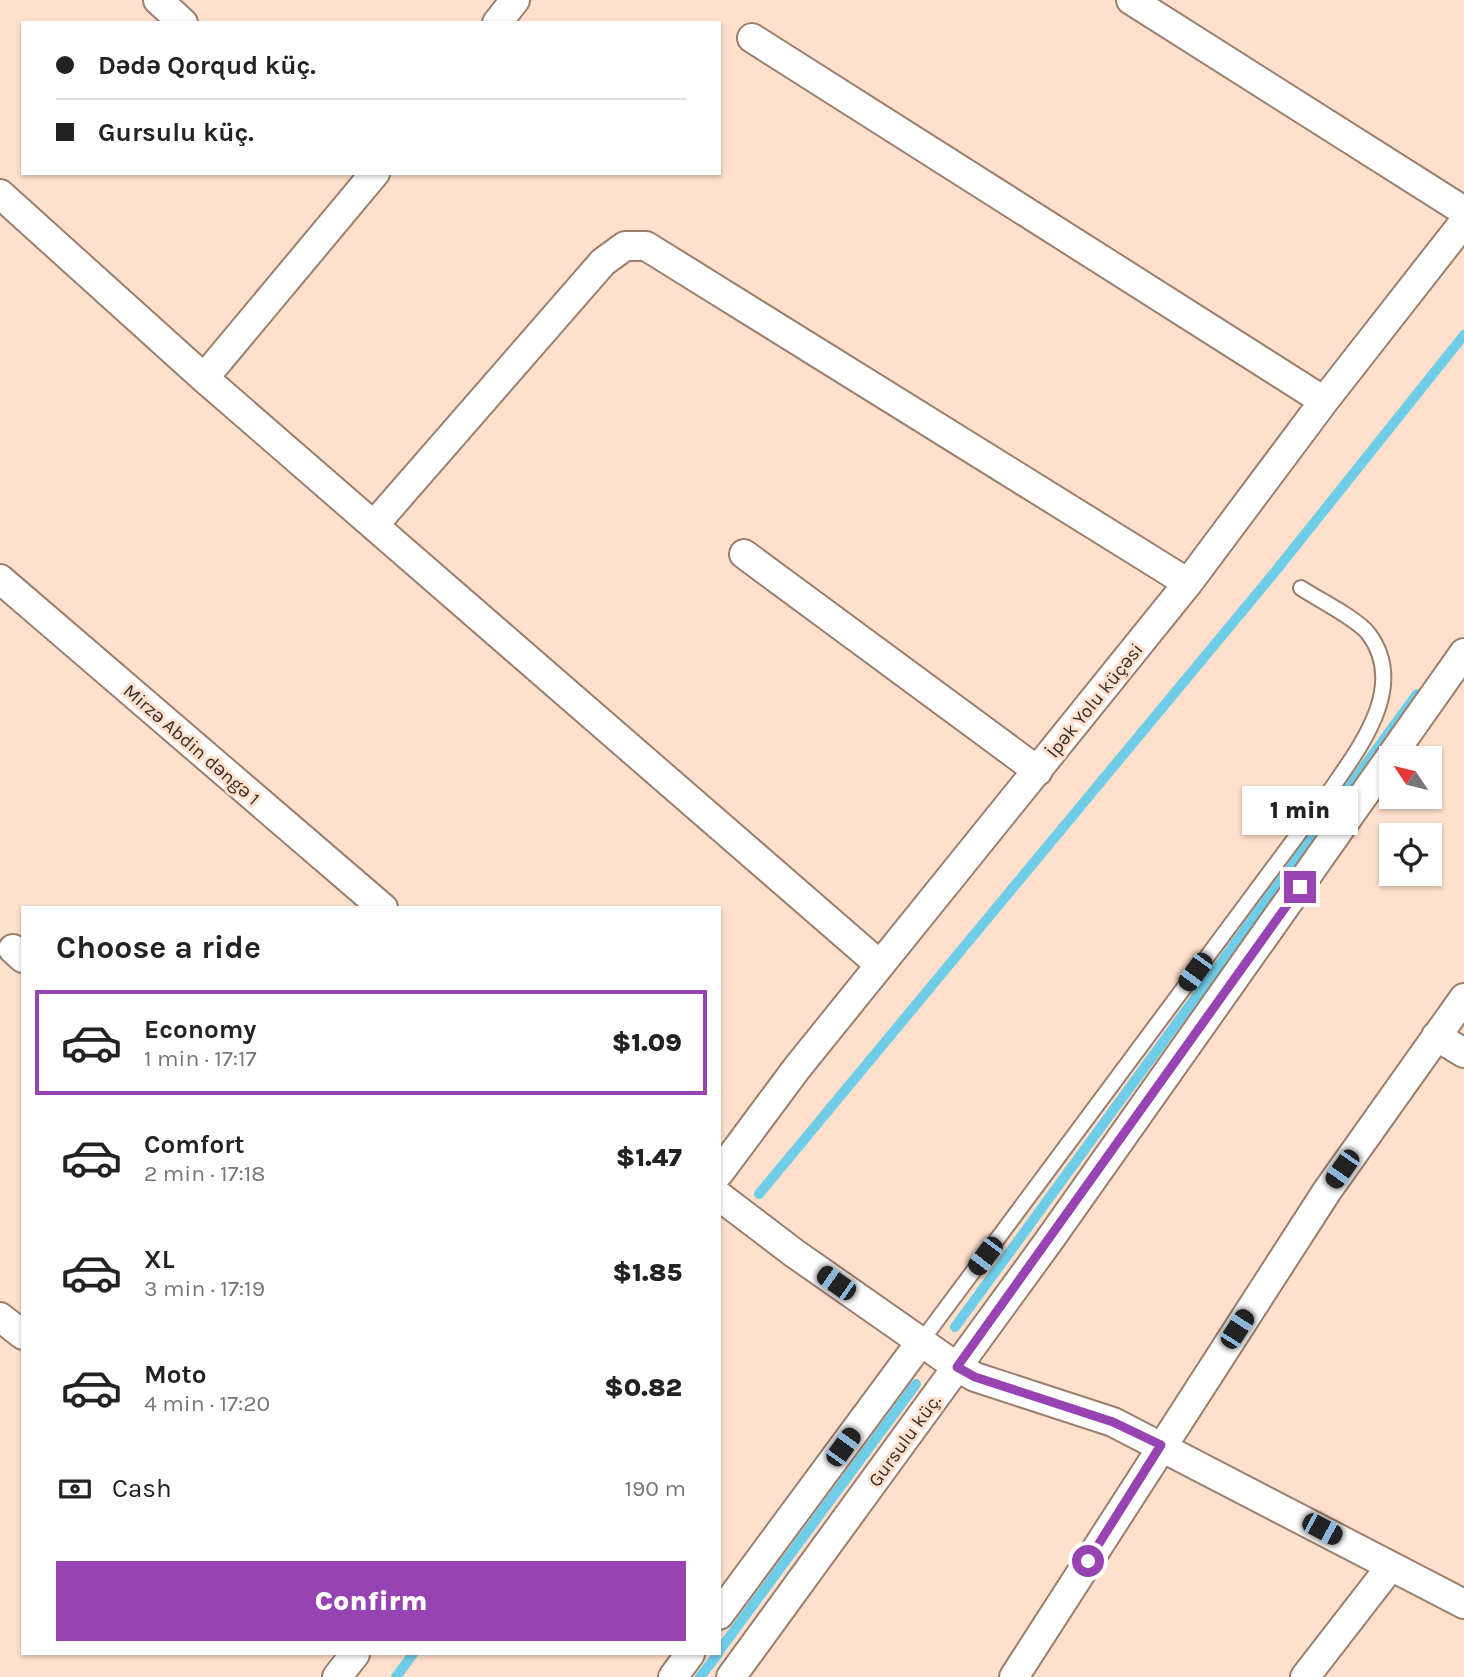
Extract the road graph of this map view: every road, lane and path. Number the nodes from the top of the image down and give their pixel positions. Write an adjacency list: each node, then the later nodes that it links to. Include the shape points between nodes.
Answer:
1 (158, 0): 4 (street)
2 (515, 0): 5 (street)
3 (1131, 0): 9 (street)
4 (181, 21)
5 (498, 21)
6 (752, 38): 12 (street)
7 (362, 178): 11 (street)
8 (0, 194): 11 (street)
9 (1464, 211)
10 (1464, 222): 12 (street, İpək Yolu küçəsi)
11 (204, 379): 13 (street)
12 (1324, 401): 16 (street, İpək Yolu küçəsi)
13 (374, 525): 16 (street, via 603,262 625,246 646,246); 21 (street)
14 (744, 554): 19 (street)
15 (0, 579): 20 (street, Mirzə Abdin dəngə 1)
16 (1188, 583): 19 (street, İpək Yolu küçəsi)
17 (1301, 588): 29 (lane, via 1367,631 1381,654 1385,677 1379,709 1325,798)
18 (1464, 653): 30 (street, Gursulu küç.)
19 (1038, 771): 21 (street, İpək Yolu küçəsi)
20 (381, 906)
21 (880, 965): 25 (street, İpək Yolu küçəsi)
22 (1464, 998): 23 (street)
23 (1436, 1036): 24 (street); 31 (street, via 1327,1191)
24 (1464, 1053)
25 (721, 1170)
26 (721, 1197): 29 (street)
27 (0, 1317): 28 (street)
28 (21, 1333)
29 (920, 1343): 30 (street); 34 (street)
30 (957, 1367): 31 (street, via 1113,1422); 39 (street, Gursulu küç.)
31 (1161, 1445): 32 (street); 40 (street)
32 (1391, 1566): 33 (street); 41 (street)
33 (1464, 1604)
34 (721, 1612)
35 (354, 1655): 37 (street)
36 (689, 1655): 38 (street)
37 (337, 1677)
38 (673, 1677)
39 (731, 1677)
40 (1014, 1677)
41 (1305, 1677)

